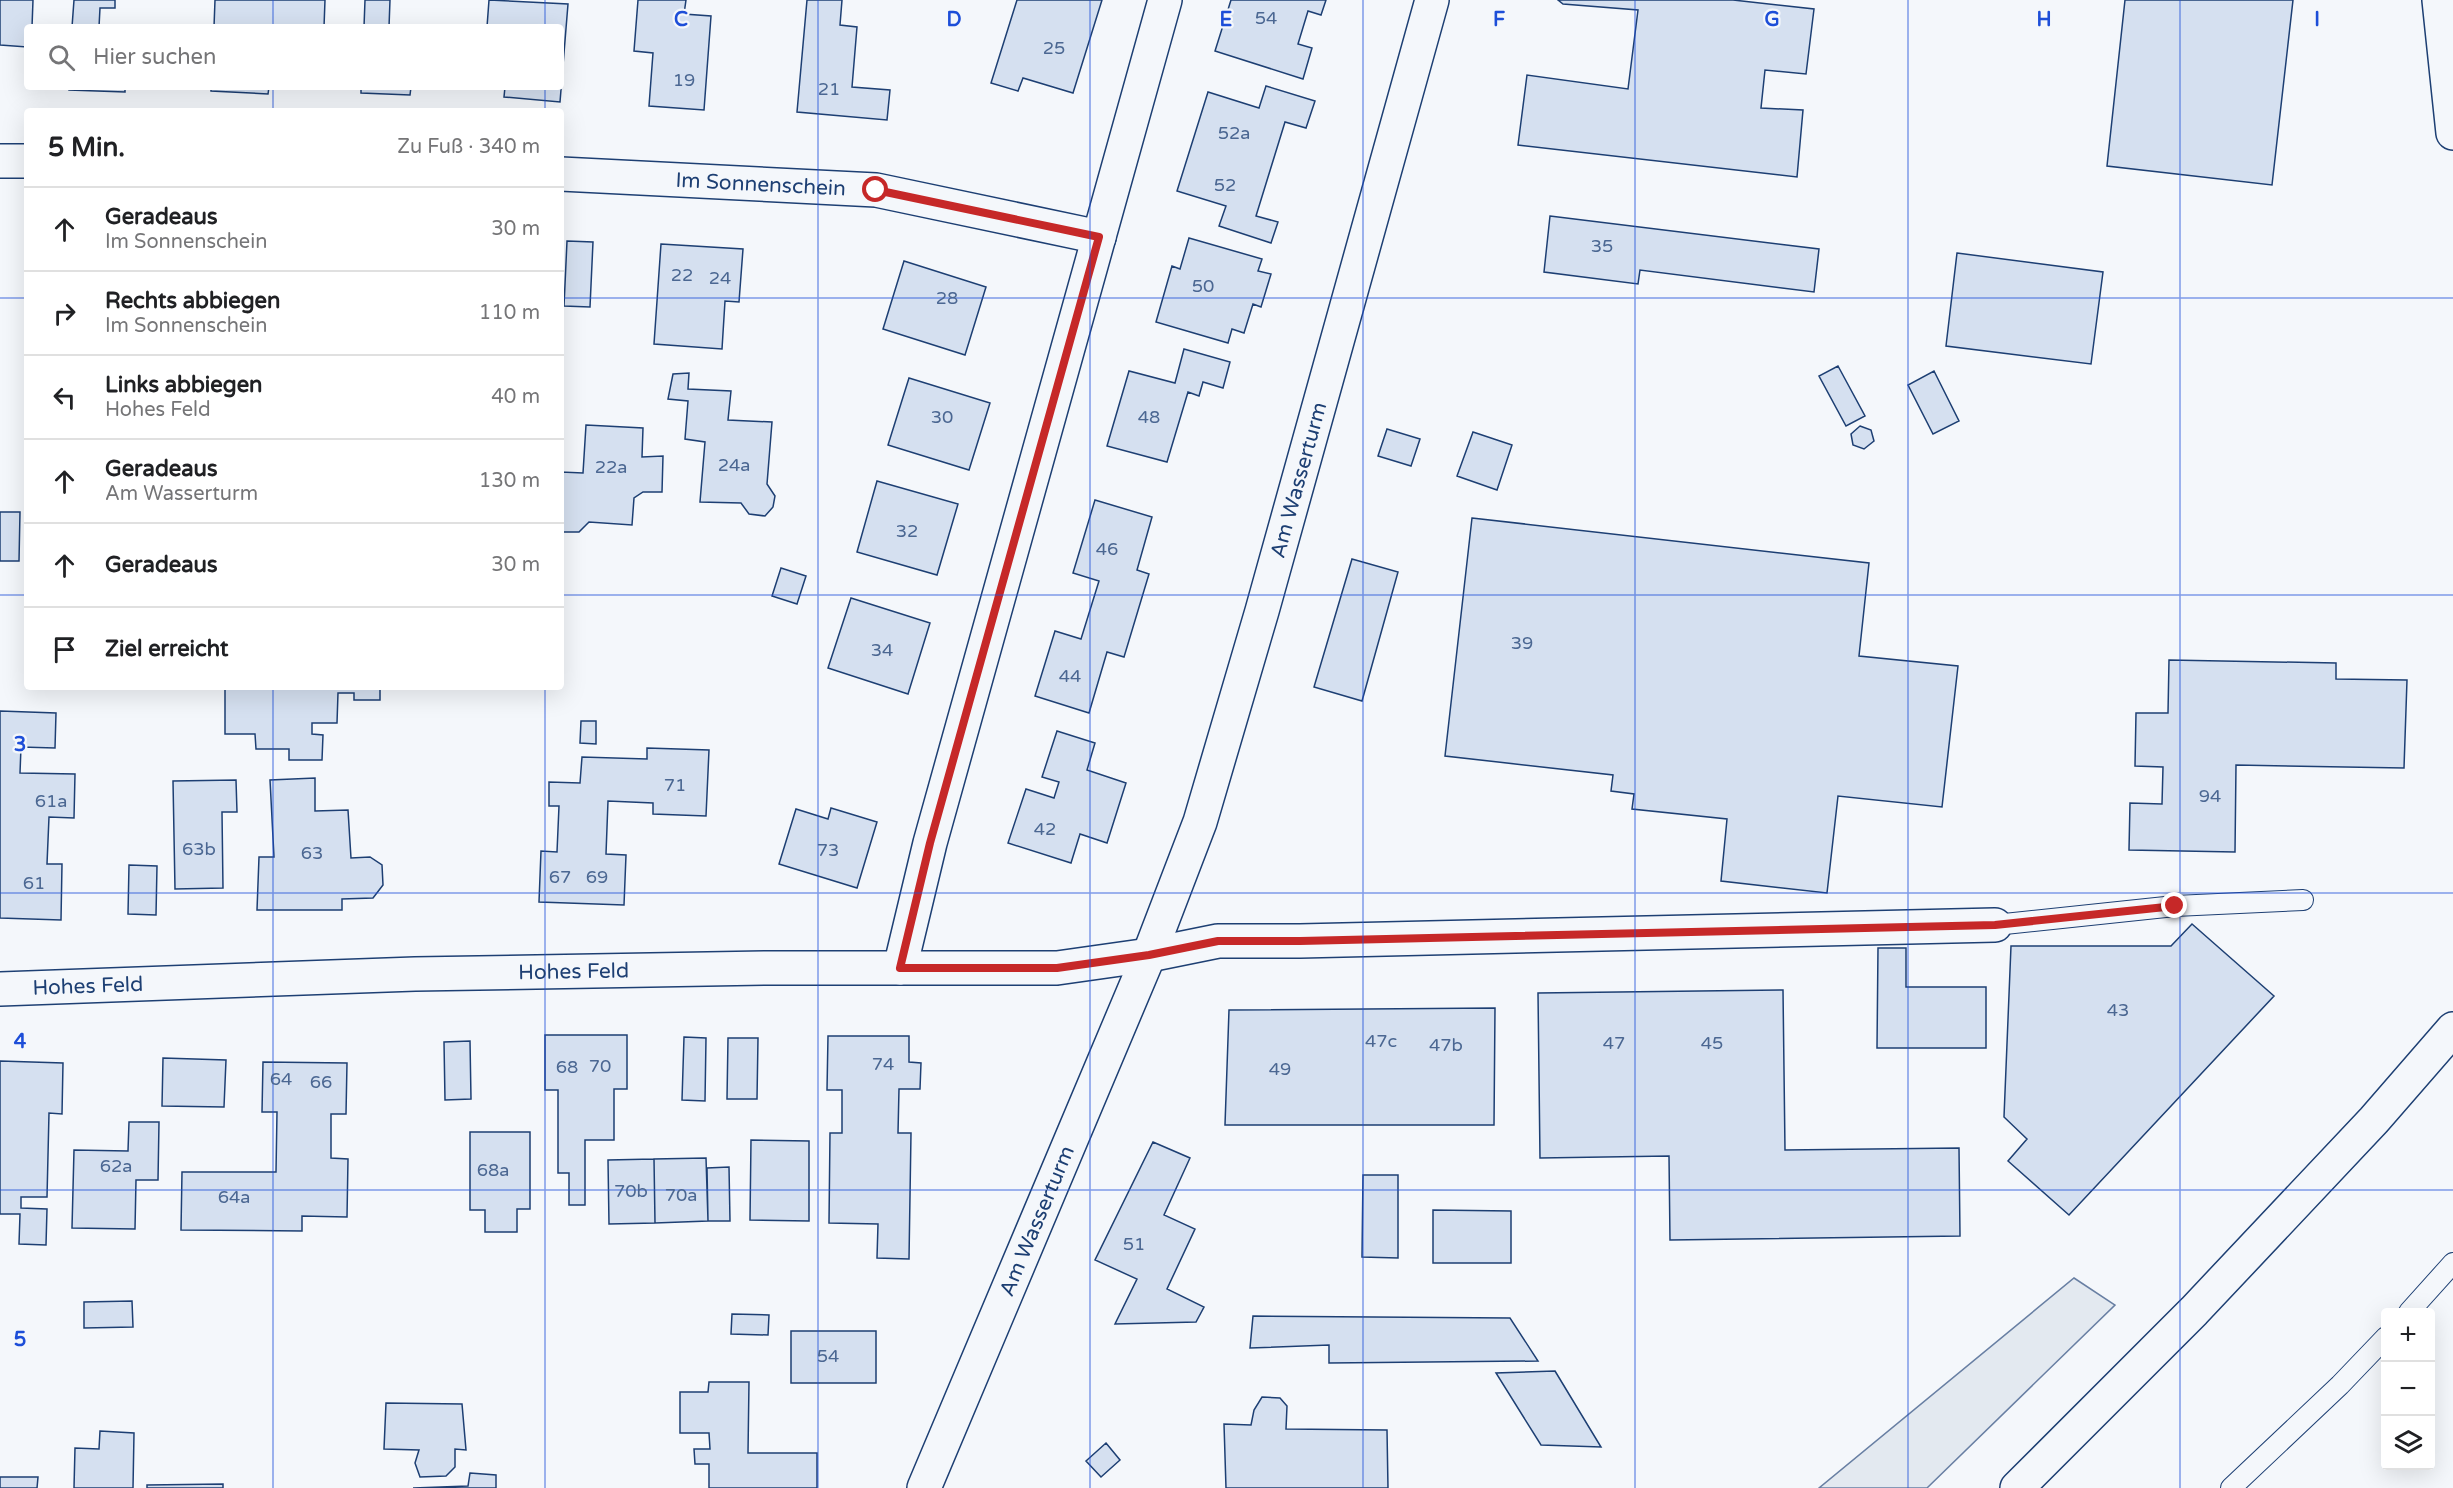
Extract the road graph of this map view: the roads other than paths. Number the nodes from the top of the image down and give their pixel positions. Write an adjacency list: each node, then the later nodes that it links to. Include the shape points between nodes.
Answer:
1 (1165, 0): 8 (street)
2 (1432, 0): 11 (street, Am Wasserturm, via 1207,800)
3 (2439, 0): 4 (street)
4 (2453, 133)
5 (0, 161): 6 (street)
6 (24, 161)
7 (564, 174): 8 (street, Im Sonnenschein, via 876,190)
8 (1099, 237): 12 (street, via 930,843)
9 (2303, 900): 10 (lane, via 2175,906)
10 (1995, 925): 11 (street, via 1218,941)
11 (1149, 955): 12 (street, Hohes Feld, via 1057,968); 18 (street, Am Wasserturm)
12 (900, 968): 13 (street, Hohes Feld, via 415,974)
13 (0, 989)
14 (2453, 1029): 19 (street, via 2374,1120 2194,1311)
15 (2453, 1263): 16 (lane)
16 (2413, 1308)
17 (2381, 1341): 20 (lane)
18 (924, 1488)
19 (2017, 1488)
20 (2231, 1488)

